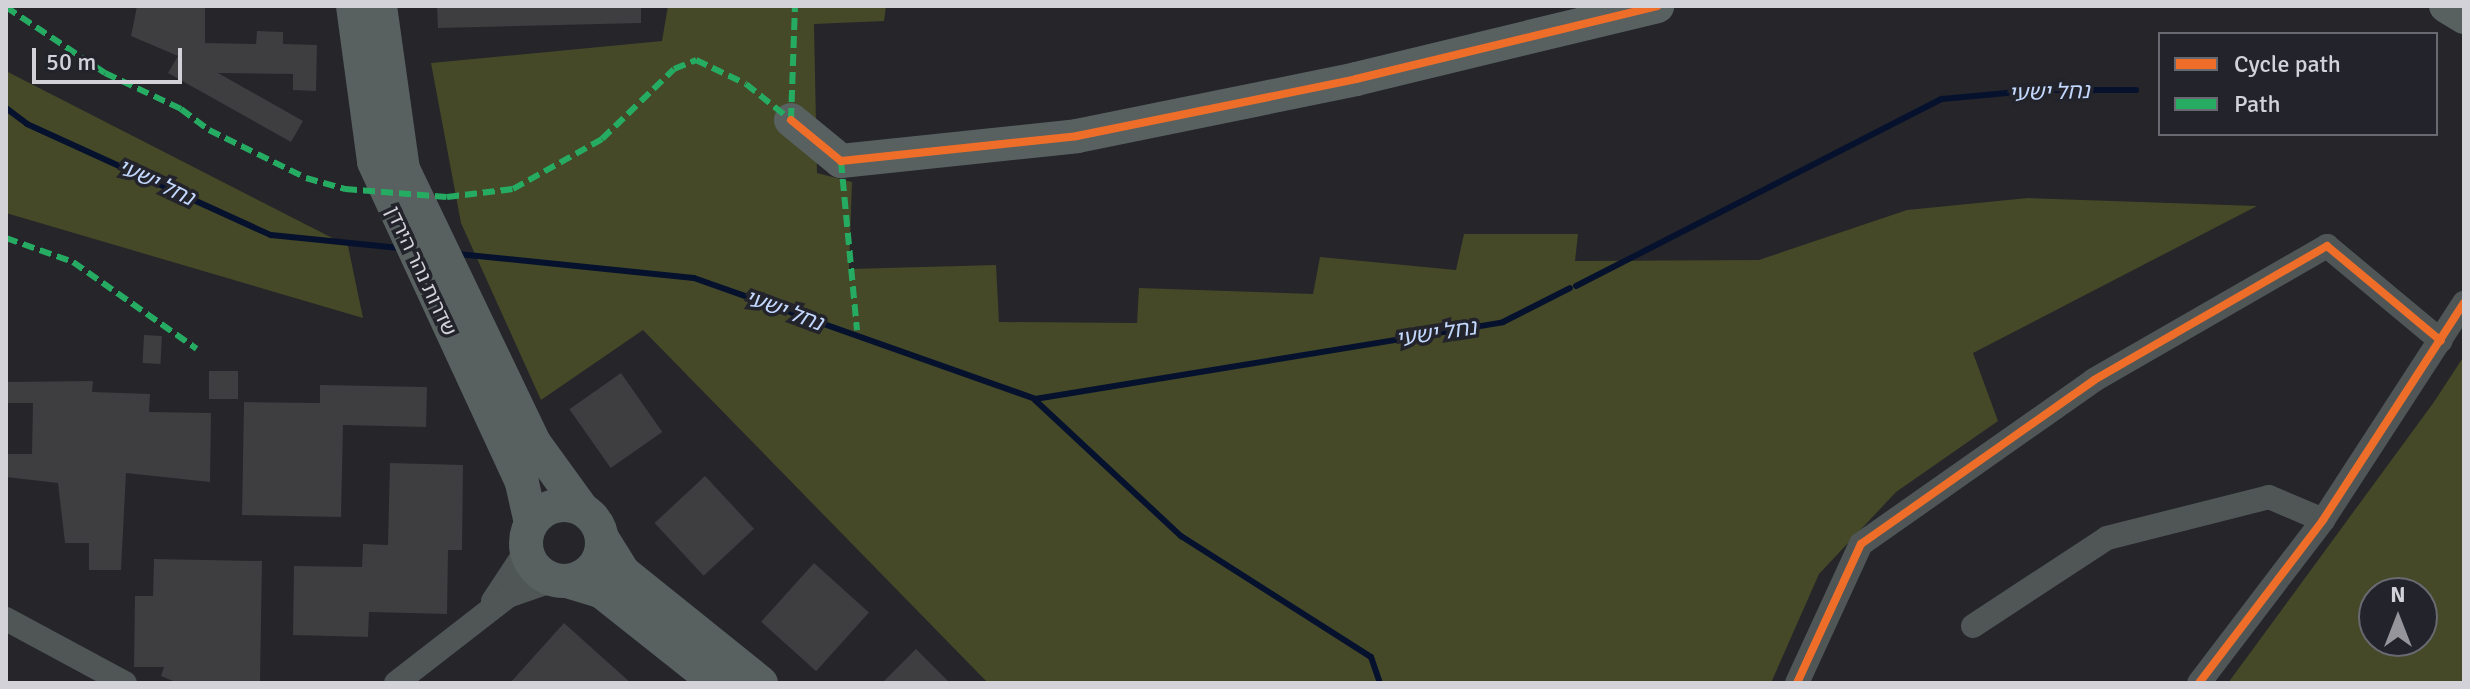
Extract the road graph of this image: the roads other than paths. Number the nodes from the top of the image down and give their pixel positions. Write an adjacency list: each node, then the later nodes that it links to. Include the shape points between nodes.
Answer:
1 (353, 6): 7 (main road, שדרות נהר הירדן)
2 (380, 6): 7 (main road, שדרות נהר הירדן)
3 (1657, 6): 6 (main road, via 1356,79 1077,136 841,161)
4 (2446, 6): 5 (main road)
5 (2464, 17)
6 (791, 120)
7 (389, 166): 10 (main road, שדרות נהר הירדן, via 535,444); 12 (main road, שדרות נהר הירדן, via 453,339 522,483)
8 (2464, 303): 9 (street)
9 (2441, 341): 11 (street); 22 (street, via 2327,246 2094,380 1861,544)
10 (582, 509): 12 (main road, via 548,508); 13 (main road)
11 (2323, 520): 17 (street, via 2269,497 2107,538); 23 (street)
12 (529, 537): 14 (main road, via 536,569); 16 (street)
13 (602, 538): 14 (main road, via 590,572); 21 (main road, via 623,572)
14 (560, 581): 16 (street, via 508,596); 20 (main road, via 610,598)
15 (6, 619): 18 (street)
16 (472, 624): 19 (street)
17 (1973, 626)
18 (125, 683)
19 (396, 683)
20 (717, 683)
21 (761, 683)
22 (1797, 683)
23 (2199, 683)

